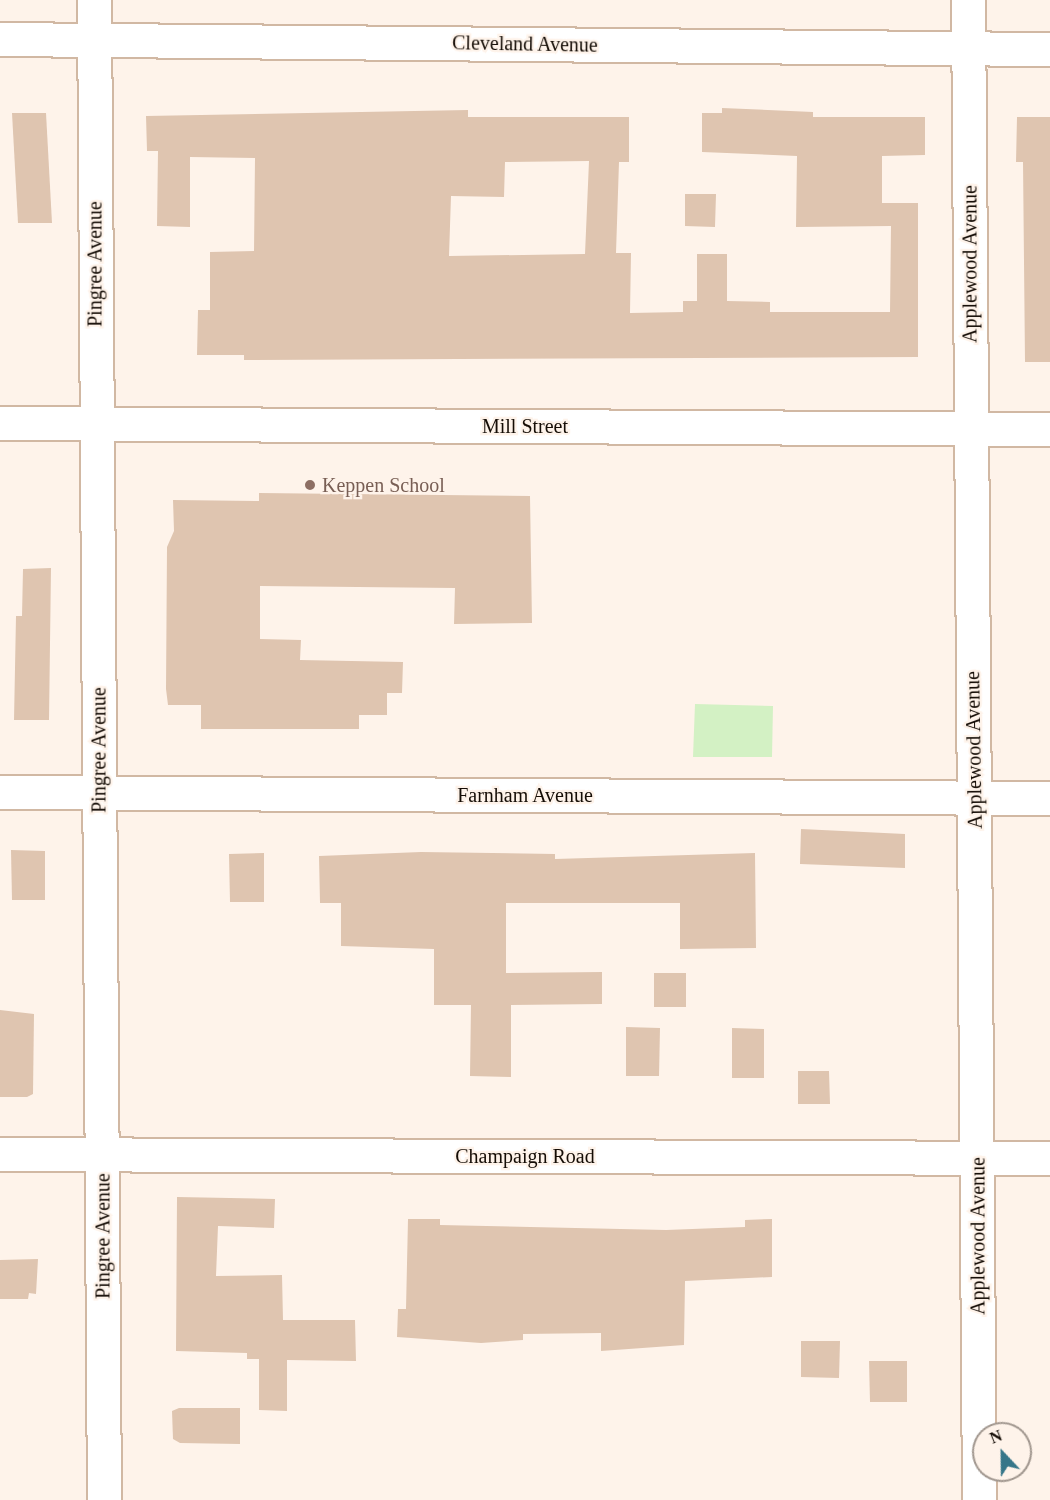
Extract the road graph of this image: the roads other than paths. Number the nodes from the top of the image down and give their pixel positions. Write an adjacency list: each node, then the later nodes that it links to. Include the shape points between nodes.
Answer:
1 (94, 0): 4 (street, Pingree Avenue)
2 (968, 0): 5 (street, Applewood Avenue)
3 (0, 39): 4 (street, Cleveland Avenue)
4 (94, 39): 5 (street, Cleveland Avenue); 8 (street, Pingree Avenue)
5 (969, 48): 6 (street, Cleveland Avenue); 9 (street, Applewood Avenue)
6 (1050, 48)
7 (0, 423): 8 (street, Mill Street)
8 (96, 424): 9 (street, Mill Street); 12 (street, Pingree Avenue)
9 (971, 428): 10 (street, Mill Street); 13 (street, Applewood Avenue)
10 (1050, 429)
11 (0, 792): 12 (street, Farnham Avenue)
12 (99, 793): 13 (street, Farnham Avenue); 16 (street, Pingree Avenue)
13 (975, 798): 14 (street, Farnham Avenue); 17 (street, Applewood Avenue)
14 (1050, 798)
15 (0, 1154): 16 (street, Champaign Road)
16 (102, 1155): 17 (street, Champaign Road); 19 (street, Pingree Avenue)
17 (978, 1158): 18 (street, Champaign Road); 20 (street, Applewood Avenue)
18 (1050, 1158)
19 (104, 1500)
20 (979, 1500)

